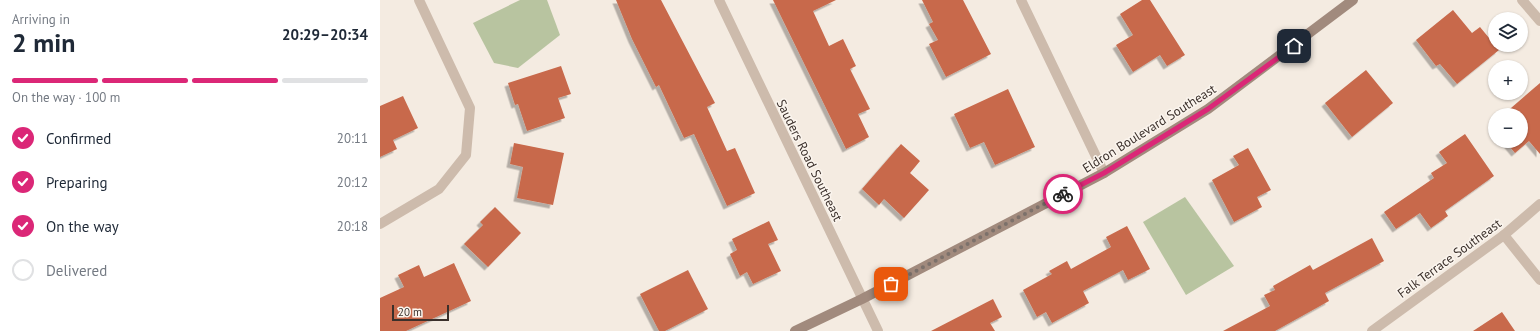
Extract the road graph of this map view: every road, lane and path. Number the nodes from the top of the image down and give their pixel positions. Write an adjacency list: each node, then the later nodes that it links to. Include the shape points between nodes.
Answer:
1 (419, 0): 9 (street, via 470,108 466,156 439,189)
2 (719, 0): 12 (street, Sauders Road Southeast)
3 (1022, 0): 7 (street)
4 (1352, 0): 7 (street, Eldron Boulevard Southeast, via 1208,109)
5 (1522, 0): 6 (street)
6 (1540, 21)
7 (1104, 173): 12 (street, Eldron Boulevard Southeast)
8 (1540, 204): 10 (street, Falk Terrace Southeast)
9 (380, 224)
10 (1504, 235): 11 (street); 15 (street, Falk Terrace Southeast)
11 (1540, 280)
12 (862, 299): 13 (street, Eldron Boulevard Southeast); 14 (street, Sauders Road Southeast)
13 (795, 331)
14 (878, 331)
15 (1372, 331)

